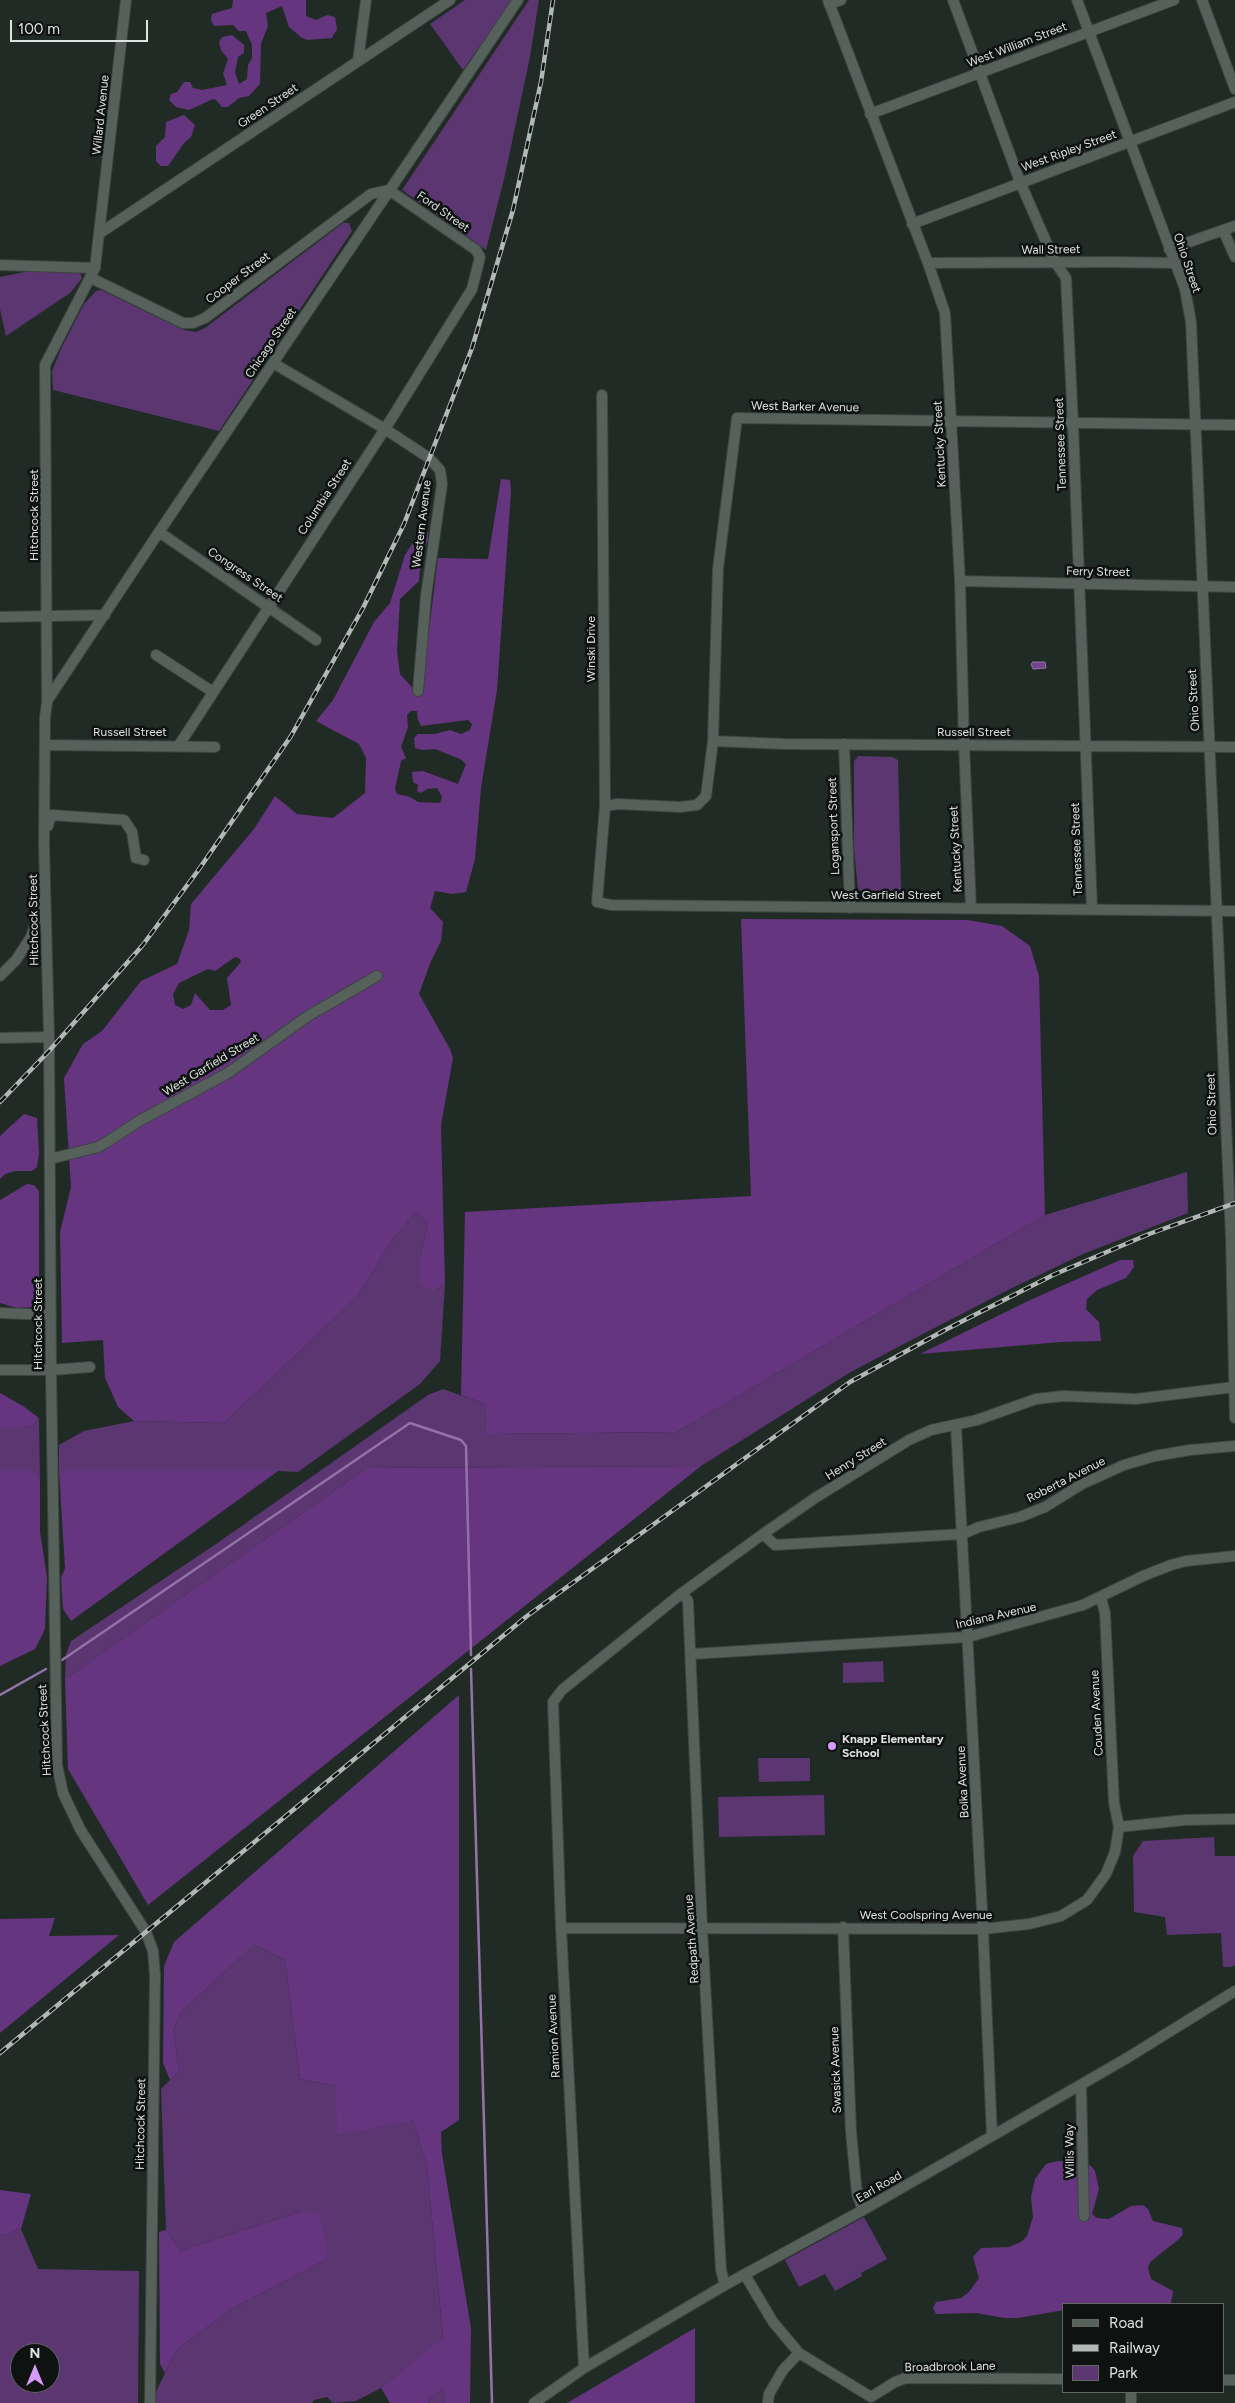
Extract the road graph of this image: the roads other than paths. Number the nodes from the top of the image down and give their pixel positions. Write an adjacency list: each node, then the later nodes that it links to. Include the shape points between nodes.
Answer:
1 (126, 0): 23 (street, Willard Avenue)
2 (366, 0): 12 (street)
3 (450, 0): 12 (street, Green Street)
4 (518, 0): 19 (street, Chicago Street)
5 (842, 0): 10 (street)
6 (953, 0): 13 (street, Tennessee Street)
7 (1077, 0): 11 (street, Ohio Street)
8 (1174, 0): 11 (street, West William Street)
9 (1202, 0): 14 (street)
10 (829, 2): 16 (street, Kentucky Street)
11 (1089, 32): 13 (street, West William Street); 17 (street, Ohio Street)
12 (358, 61): 23 (street, Green Street)
13 (981, 72): 16 (street, West William Street); 18 (street, Tennessee Street)
14 (1235, 89)
15 (1235, 102): 17 (street, West Ripley Street)
16 (870, 114): 20 (street, Kentucky Street)
17 (1130, 142): 18 (street, West Ripley Street); 24 (street, Ohio Street)
18 (1020, 182): 20 (street, West Ripley Street); 27 (street, Tennessee Street)
19 (389, 190): 26 (street, Ford Street, via 476,250); 32 (street, Cooper Street, via 371,194 205,318 193,323 183,323); 33 (street, Chicago Street)
20 (912, 224): 28 (street, Kentucky Street)
21 (1235, 226): 22 (street)
22 (1223, 230): 24 (street); 25 (street)
23 (100, 233): 31 (street, Hitchcock Street)
24 (1170, 249): 29 (street, Ohio Street)
25 (1235, 257)
26 (480, 258): 39 (street, Columbia Street, via 472,289)
27 (1055, 262): 28 (street, Wall Street); 29 (street, Wall Street); 36 (street, Tennessee Street, via 1066,278)
28 (928, 263): 35 (street, Kentucky Street, via 945,313)
29 (1175, 263): 37 (street, Ohio Street, via 1185,289 1191,322)
30 (0, 265): 31 (street)
31 (95, 268): 32 (street, Hitchcock Street)
32 (91, 278): 48 (street, Hitchcock Street, via 45,365)
33 (273, 363): 39 (street, Western Avenue); 40 (street, Chicago Street)
34 (602, 395): 63 (street, Winski Drive)
35 (952, 422): 36 (street, West Barker Avenue); 41 (street, Kentucky Street); 54 (street, West Barker Avenue, via 736,418 718,568)
36 (1074, 424): 37 (street, West Barker Avenue); 42 (street, Tennessee Street)
37 (1194, 425): 38 (street, West Barker Avenue); 43 (street, Ohio Street)
38 (1235, 425)
39 (385, 430): 45 (street, Columbia Street); 51 (street, Western Avenue, via 429,458 440,470 442,484 426,596)
40 (159, 532): 45 (street, Congress Street); 46 (street, Chicago Street)
41 (960, 581): 42 (street, Ferry Street); 56 (street, Kentucky Street)
42 (1079, 585): 43 (street, Ferry Street); 57 (street, Tennessee Street)
43 (1201, 586): 44 (street, Ferry Street); 60 (street, Ohio Street)
44 (1235, 587)
45 (269, 606): 49 (street, Congress Street); 52 (street, Columbia Street)
46 (105, 615): 48 (street); 53 (street, Chicago Street)
47 (0, 616): 48 (street)
48 (47, 616): 53 (street, Hitchcock Street)
49 (316, 640)
50 (156, 656): 52 (street)
51 (418, 690)
52 (214, 692): 59 (street, Columbia Street)
53 (47, 702): 58 (street, Hitchcock Street)
54 (713, 741): 55 (street, Russell Street); 63 (street, West Barker Avenue, via 706,796 696,805)
55 (844, 744): 56 (street, Russell Street); 68 (street, Logansport Street)
56 (964, 744): 57 (street, Russell Street); 69 (street, Kentucky Street)
57 (1086, 744): 60 (street, Russell Street); 70 (street, Tennessee Street)
58 (45, 745): 59 (street, Russell Street); 64 (street, Hitchcock Street)
59 (179, 745): 61 (street, Russell Street)
60 (1208, 746): 62 (street, Russell Street); 71 (street, Ohio Street)
61 (215, 747)
62 (1235, 747)
63 (604, 806): 67 (street, Winski Drive)
64 (44, 844): 65 (street, via 51,815 118,818 124,820 132,832 136,858); 66 (street, Hitchcock Street)
65 (144, 860)
66 (46, 888): 73 (street, via 31,937 16,960); 75 (street, Hitchcock Street)
67 (597, 902): 68 (street, West Garfield Street, via 611,905)
68 (850, 908): 69 (street, West Garfield Street)
69 (972, 908): 70 (street, West Garfield Street)
70 (1092, 909): 71 (street, West Garfield Street)
71 (1216, 910): 72 (street, West Garfield Street); 77 (street, Ohio Street)
72 (1235, 910)
73 (0, 976)
74 (377, 976): 79 (street, West Garfield Street, via 308,1016 228,1072 107,1142)
75 (49, 1037): 76 (street); 79 (street, Hitchcock Street)
76 (0, 1038)
77 (1223, 1072): 78 (street); 80 (street, Ohio Street)
78 (1235, 1072)
79 (50, 1159): 82 (street, Hitchcock Street)
80 (1233, 1237): 86 (street, Ohio Street)
81 (0, 1313): 82 (street)
82 (51, 1314): 85 (street, Hitchcock Street)
83 (90, 1366): 85 (street)
84 (0, 1370): 85 (street)
85 (51, 1370): 116 (street, Hitchcock Street, via 57,1771 63,1793 80,1829 146,1932 153,1951)
86 (1234, 1387): 87 (street, Ohio Street); 89 (street, Henry Street, via 1136,1399 1063,1396 1036,1399)
87 (1235, 1406): 88 (street, Ohio Street)
88 (1235, 1418)
89 (956, 1426): 91 (street, Henry Street, via 931,1430 909,1440); 92 (street, Bolka Avenue)
90 (1235, 1446): 92 (street, Roberta Avenue, via 1190,1450 1124,1465 1082,1484 1045,1507)
91 (763, 1534): 92 (street, Roberta Avenue, via 775,1545); 94 (street, Henry Street)
92 (963, 1534): 96 (street, Bolka Avenue)
93 (1235, 1556): 95 (street, Indiana Avenue, via 1171,1565)
94 (682, 1593): 97 (street, Redpath Avenue, via 688,1601); 98 (street, Henry Street, via 562,1690)
95 (1101, 1598): 96 (street, Indiana Avenue); 100 (street, Couden Avenue, via 1114,1803)
96 (968, 1637): 97 (street, Indiana Avenue); 104 (street, Bolka Avenue)
97 (692, 1654): 103 (street, Redpath Avenue)
98 (553, 1702): 102 (street, Ramion Avenue)
99 (1235, 1819): 100 (street, via 1184,1820)
100 (1119, 1827): 104 (street, West Coolspring Avenue, via 1115,1852 1106,1874 1087,1900 1061,1916 1030,1924)
101 (843, 1927): 103 (street, West Coolspring Avenue); 104 (street, West Coolspring Avenue); 108 (street, Swasick Avenue, via 851,2132 857,2194)
102 (561, 1928): 103 (street, West Coolspring Avenue); 113 (street, Ramion Avenue)
103 (702, 1928): 111 (street, Redpath Avenue, via 721,2270)
104 (984, 1929): 107 (street, Bolka Avenue)
105 (1235, 1991): 106 (street, Earl Road)
106 (1081, 2085): 107 (street, Earl Road); 109 (street, Willis Way)
107 (992, 2136): 108 (street, Earl Road)
108 (863, 2210): 110 (street, Earl Road)
109 (1084, 2216)
110 (744, 2275): 111 (street, Earl Road); 112 (street, Broadbrook Lane, via 773,2322)
111 (725, 2284): 113 (street, Earl Road)
112 (799, 2353): 115 (street, Broadbrook Lane); 118 (street, via 783,2370 769,2394)
113 (584, 2368): 117 (street, Earl Road)
114 (1062, 2379): 115 (street, Broadbrook Lane, via 906,2378 895,2382)
115 (872, 2400)
116 (150, 2403)
117 (534, 2403)
118 (768, 2403)

